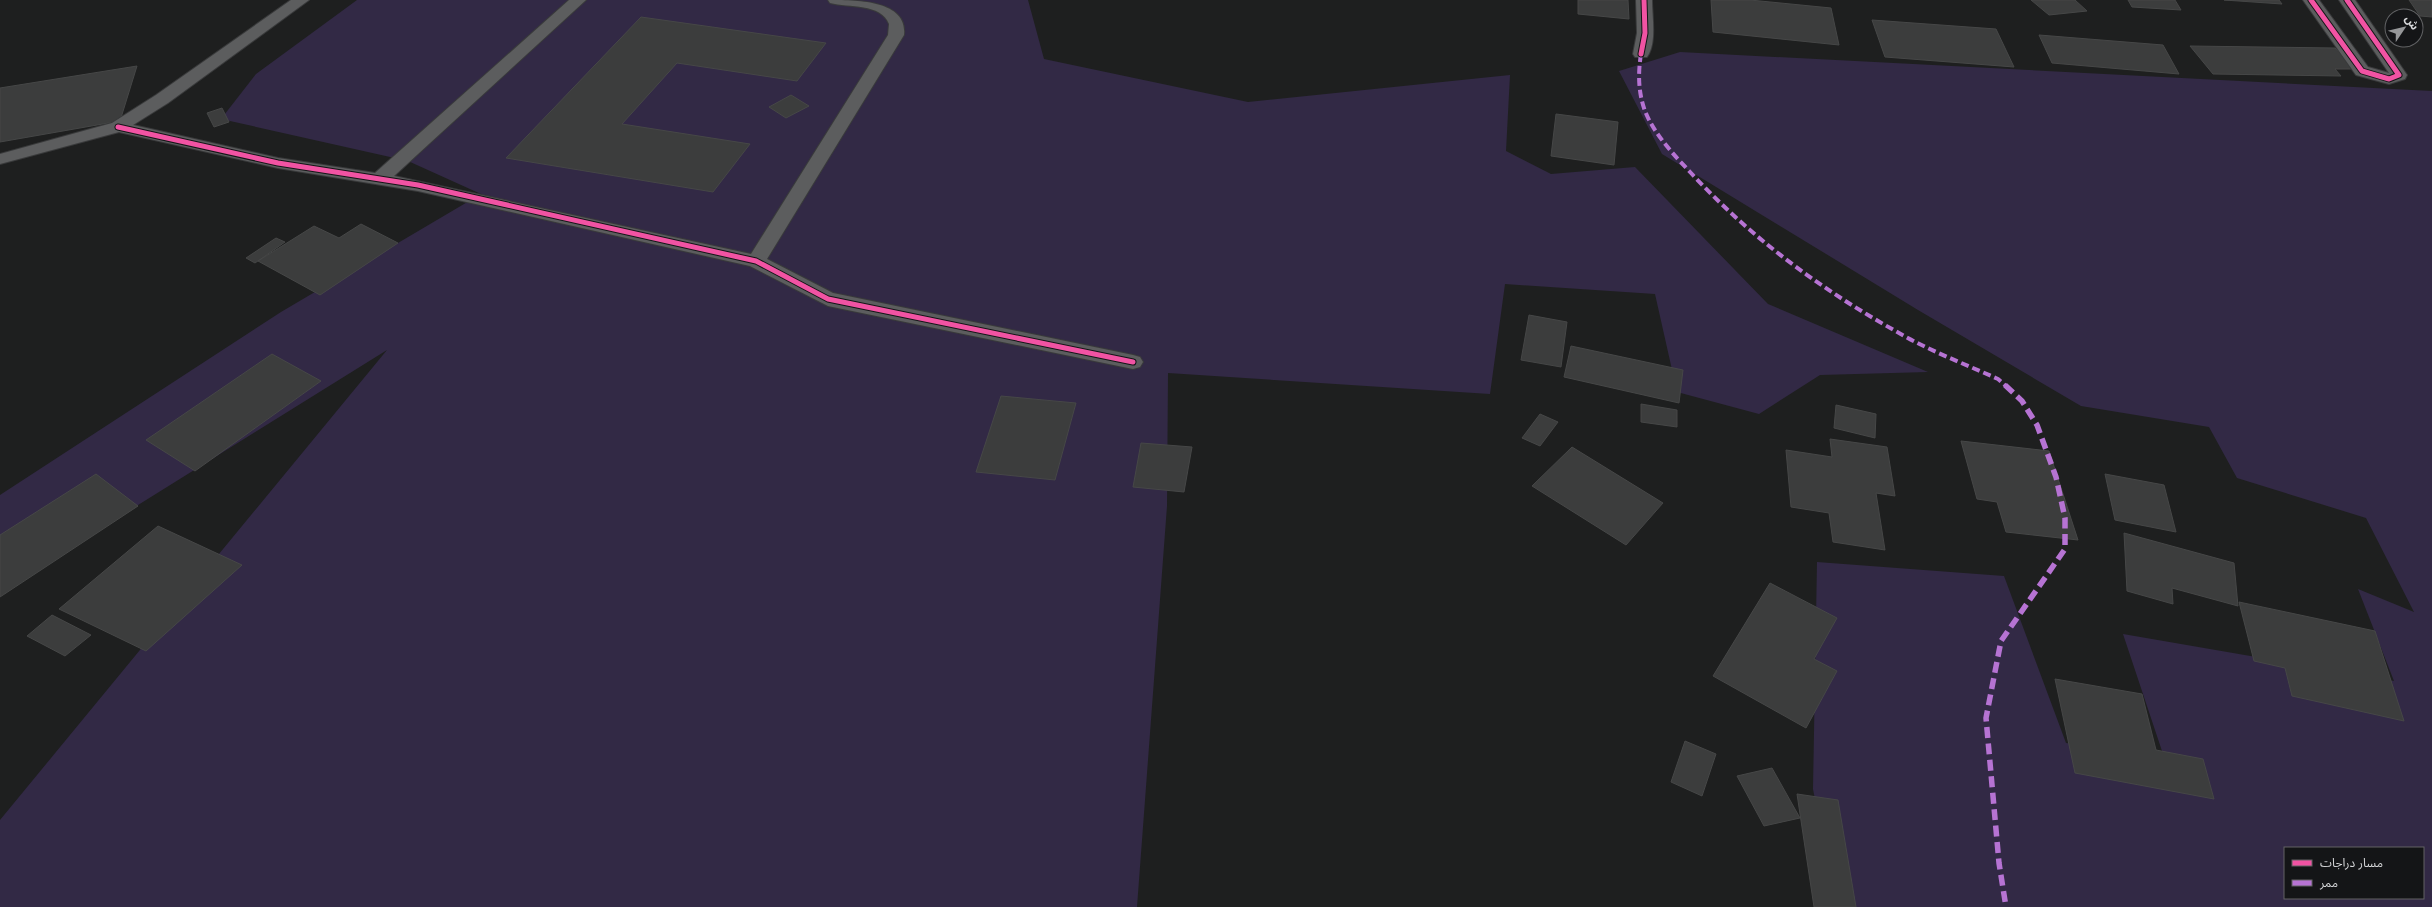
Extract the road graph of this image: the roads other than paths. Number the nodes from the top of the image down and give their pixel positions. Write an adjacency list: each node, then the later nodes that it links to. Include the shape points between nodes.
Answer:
1 (301, 0): 8 (street, via 162,99)
2 (578, 0): 10 (street)
3 (836, 0): 11 (street, via 882,6 896,18 899,26 896,35)
4 (1644, 0): 7 (street, via 1645,33)
5 (2311, 0): 6 (street, via 2362,71 2380,78 2395,78 2399,75)
6 (2346, 0)
7 (1641, 54)
8 (118, 126): 9 (street, via 72,141); 10 (street, via 278,163)
9 (0, 159)
10 (378, 179): 11 (street, via 418,185)
11 (756, 261): 12 (street, via 828,299)
12 (1133, 362)

